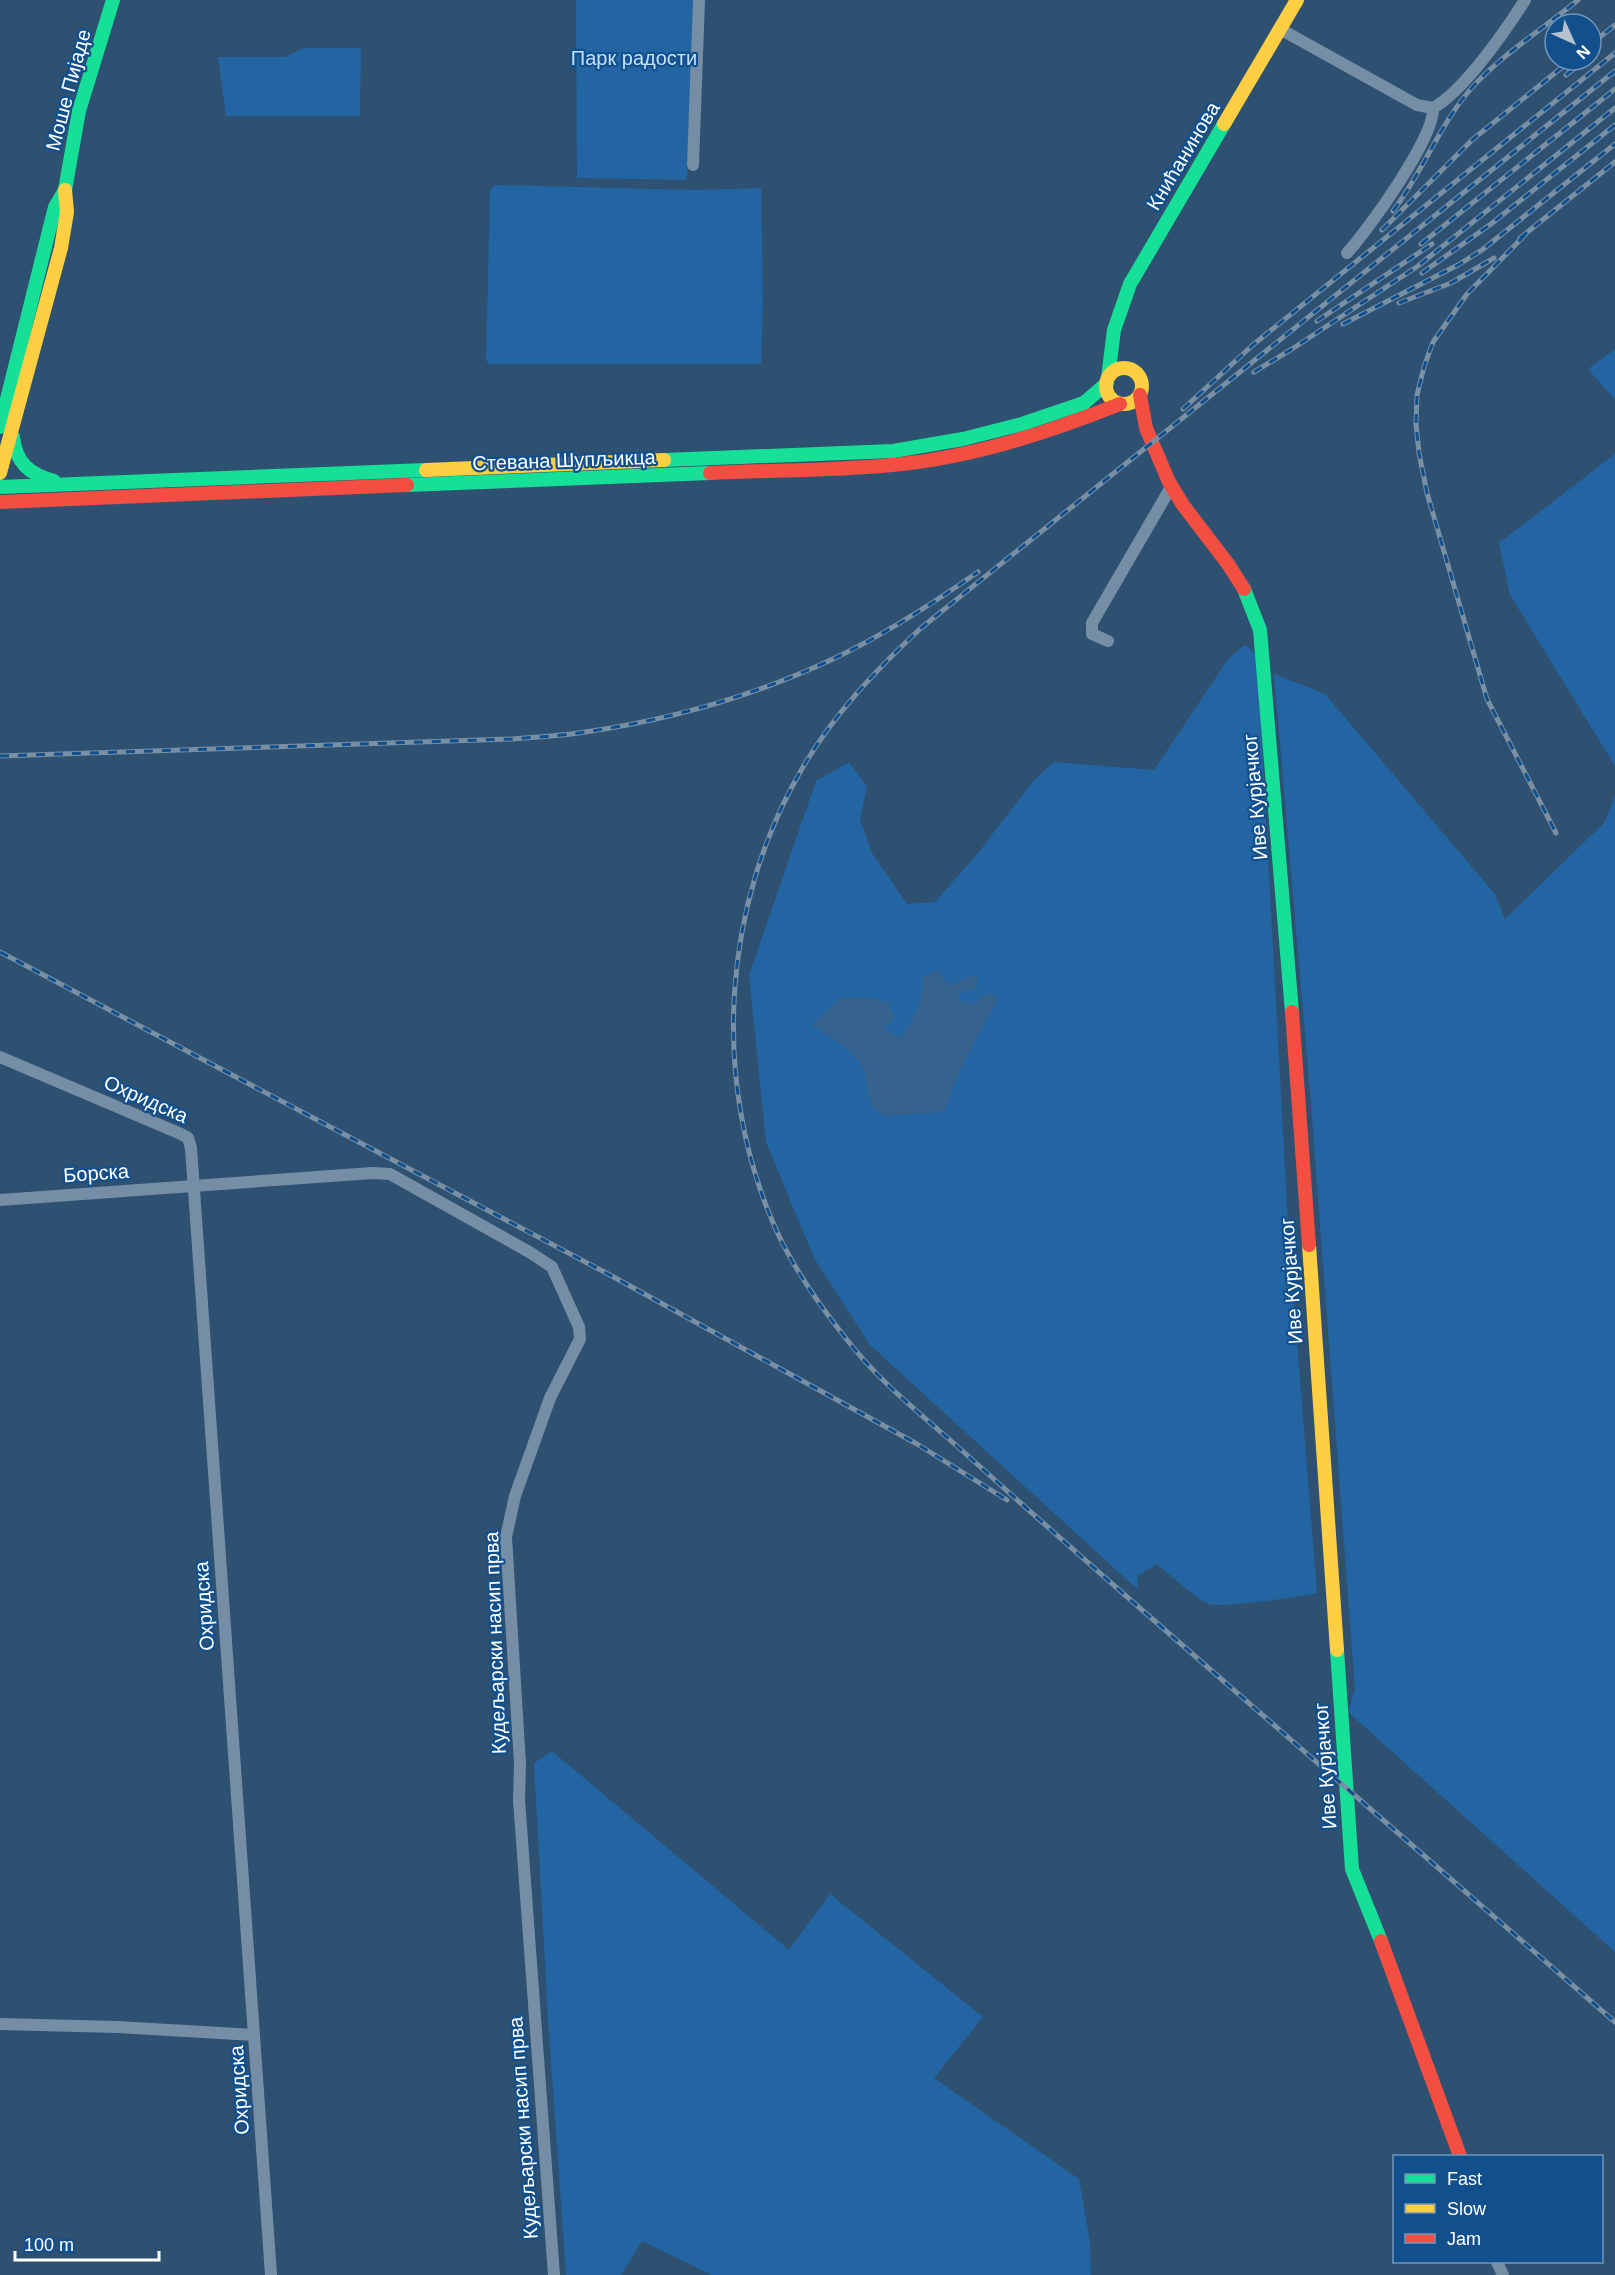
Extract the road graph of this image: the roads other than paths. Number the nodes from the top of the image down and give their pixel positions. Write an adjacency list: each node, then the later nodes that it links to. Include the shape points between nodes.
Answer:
1 (113, 0): 8 (main road, Моше Пијаде, via 80,111)
2 (699, 0): 7 (street)
3 (1297, 0): 5 (main road, Книћанинова)
4 (1525, 0): 6 (street, via 1493,46 1443,103)
5 (1280, 29): 6 (street, via 1417,105); 10 (main road, Книћанинова, via 1130,284)
6 (1433, 108): 9 (street, via 1432,123 1409,166 1366,232)
7 (693, 165)
8 (64, 190): 15 (main road, Моше Пијаде, via 55,207); 17 (main road, Моше Пијаде, via 67,220)
9 (1347, 253)
10 (1113, 336): 11 (main road); 12 (main road, Книћанинова)
11 (1131, 370): 12 (main road, via 1116,371); 13 (main road, via 1141,381)
12 (1107, 380): 14 (main road, via 1109,396); 19 (main road, Стевана Шупљикца, via 1084,403 1022,424 892,451)
13 (1140, 395): 14 (main road); 16 (main road, Иве Курјачког)
14 (1122, 404): 16 (street); 22 (main road, Стевана Шупљикца, via 1006,445 892,465)
15 (3, 410): 17 (main road, Моше Пијаде)
16 (1142, 418): 21 (main road, Иве Курјачког)
17 (6, 429): 18 (main road, Моше Пијаде); 19 (main road, via 21,464 42,478)
18 (0, 473)
19 (70, 484): 20 (main road, Стевана Шупљикца)
20 (0, 487)
21 (1171, 487): 23 (street, via 1092,623 1092,634); 29 (main road, Иве Курјачког, via 1246,589 1260,630 1291,995 1350,1856)
22 (0, 502)
23 (1108, 641)
24 (0, 1057): 25 (street, Охридска, via 188,1138)
25 (194, 1186): 26 (street, Борска); 28 (street, Охридска); 31 (street, Кудељарски насип прва, via 390,1174 552,1267 579,1327 580,1340 550,1398 515,1496 506,1537 519,1800)
26 (0, 1200)
27 (0, 2024): 28 (street)
28 (254, 2035): 30 (street, Охридска)
29 (1459, 2155)
30 (272, 2275)
31 (554, 2275)

